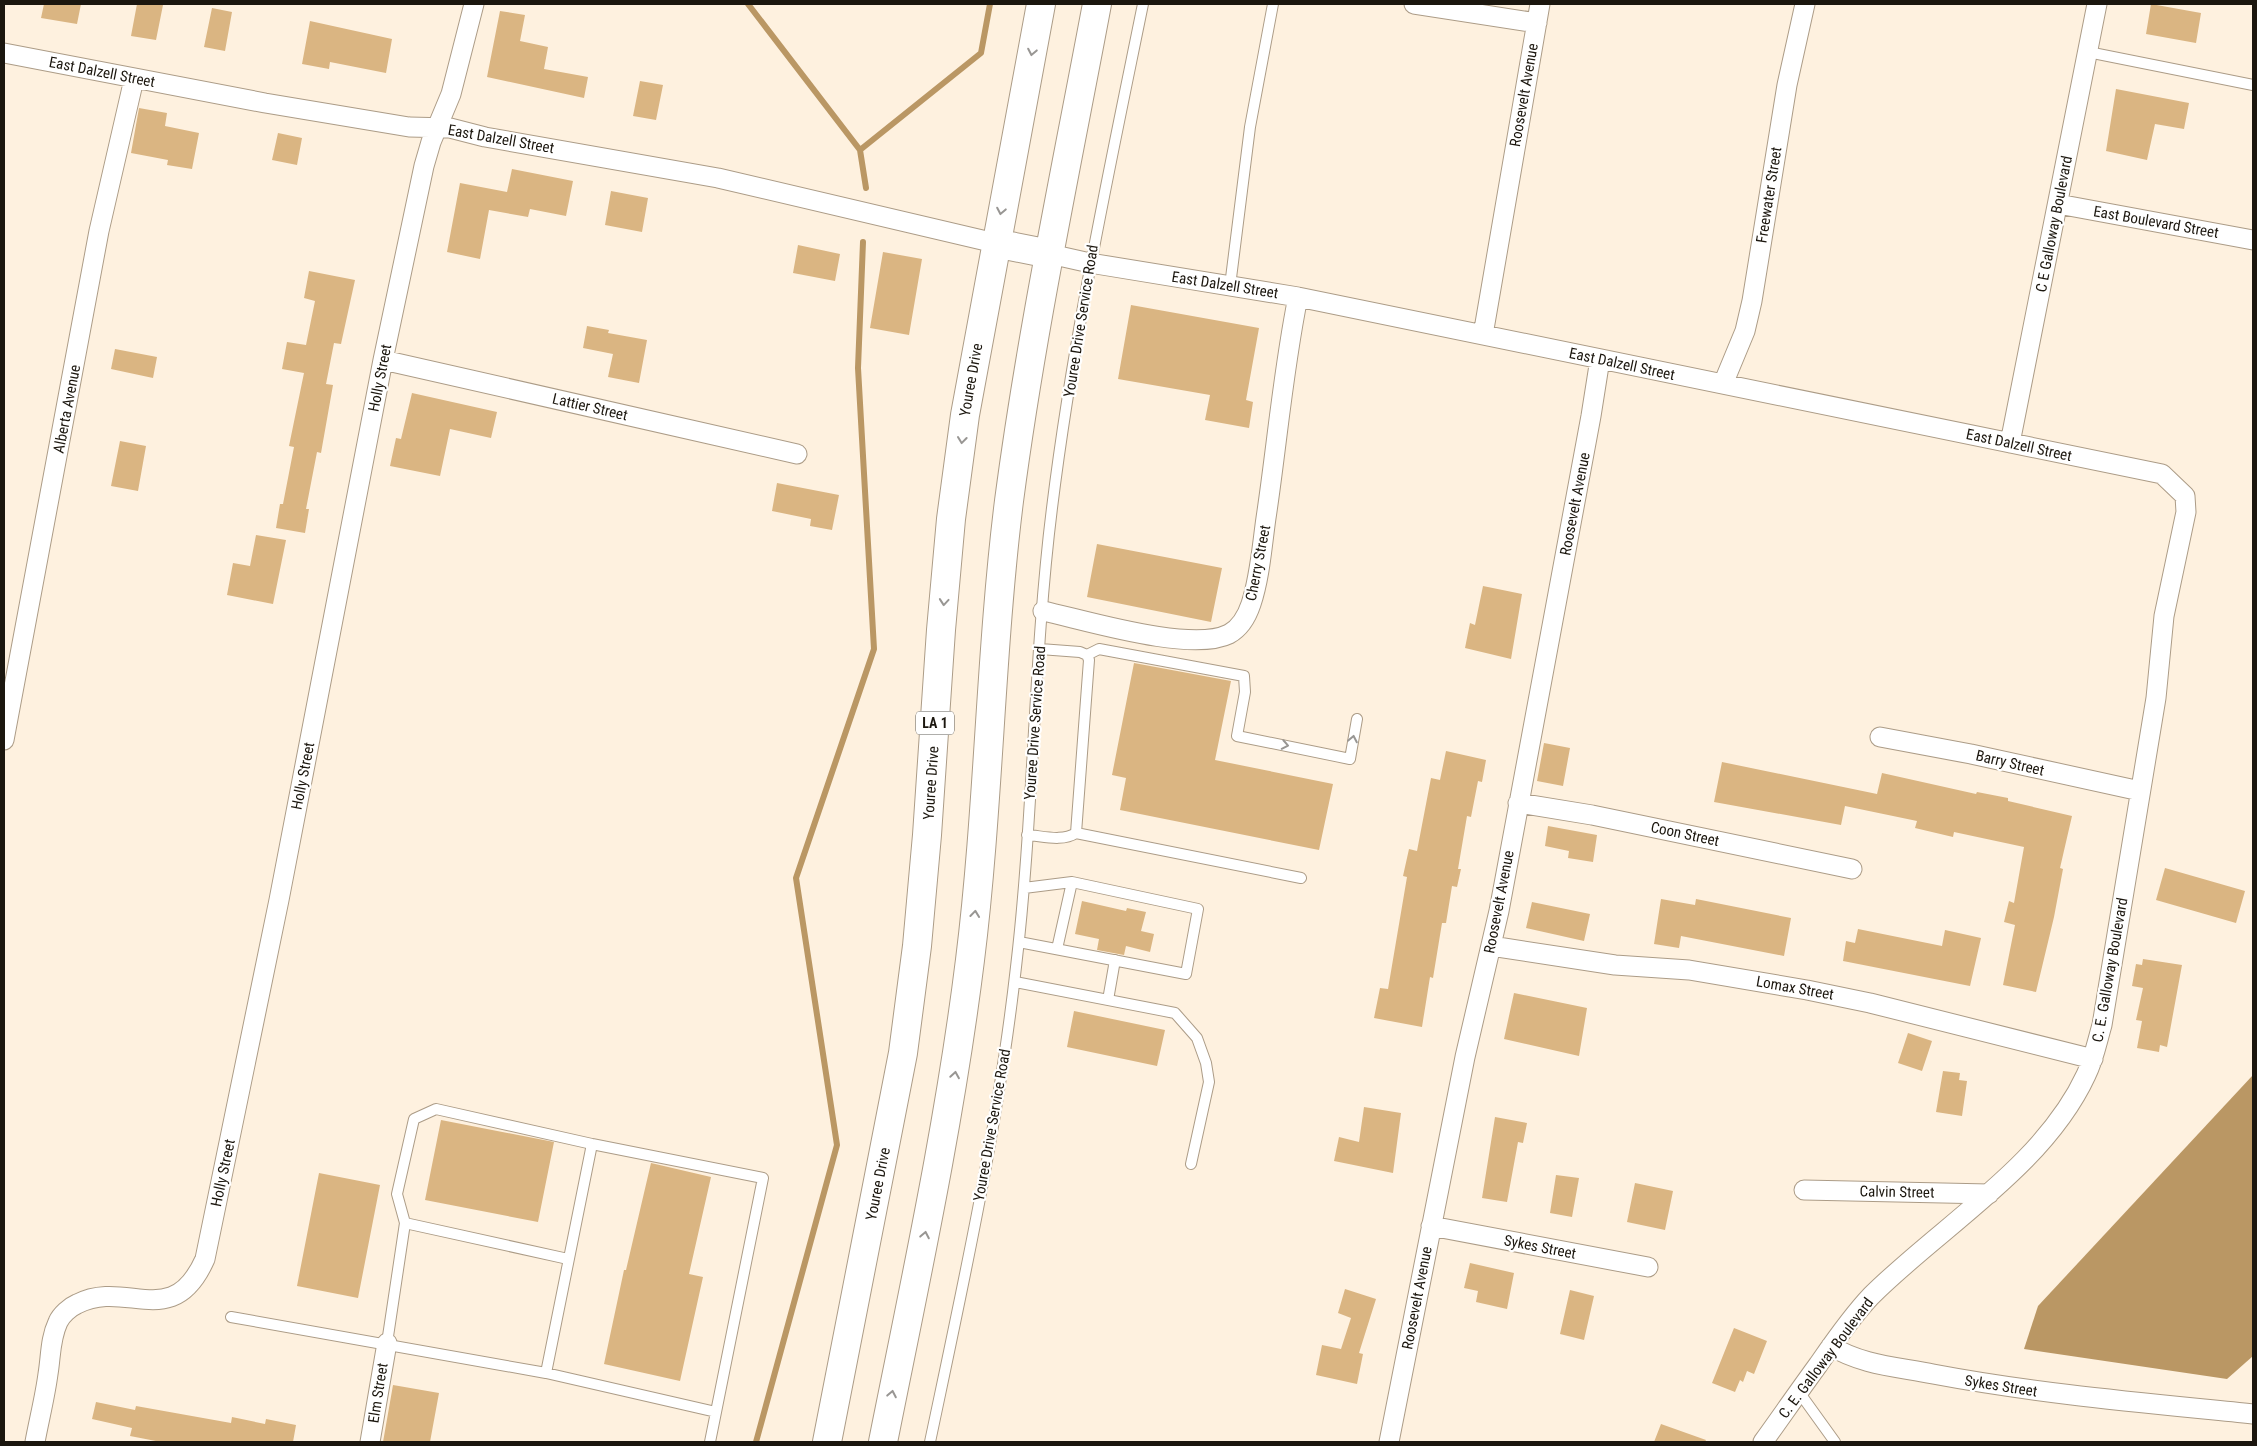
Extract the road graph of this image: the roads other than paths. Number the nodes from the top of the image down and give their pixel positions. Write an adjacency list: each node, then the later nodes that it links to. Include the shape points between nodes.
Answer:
1 (474, 4): 15 (street, Holly Street, via 451,94)
2 (1041, 4): 18 (main road, Youree Drive / LA 1, one-way to 18)
3 (1097, 4): 19 (main road)
4 (1143, 4): 20 (lane, Youree Drive Service Road)
5 (1273, 4): 21 (lane, via 1250,128)
6 (1414, 4): 10 (street)
7 (1540, 4): 10 (street, Roosevelt Avenue)
8 (1806, 4): 26 (street, Freewater Street, via 1787,85 1752,300 1745,331)
9 (2097, 4): 11 (street, C E Galloway Boulevard)
10 (1536, 23): 23 (street, Roosevelt Avenue)
11 (2088, 52): 14 (lane); 16 (street, C E Galloway Boulevard)
12 (4, 53): 13 (street, East Dalzell Street)
13 (134, 79): 15 (street, East Dalzell Street, via 409,127); 35 (street, Alberta Avenue, via 99,231)
14 (2253, 85)
15 (437, 127): 18 (street, East Dalzell Street, via 718,178); 25 (street, Holly Street, via 424,166)
16 (2058, 204): 17 (street, East Boulevard Street); 27 (street, C E Galloway Boulevard)
17 (2253, 240)
18 (995, 243): 19 (main road); 69 (main road, Youree Drive / LA 1, one-way to 69, via 965,415 952,519 917,946 903,1053)
19 (1050, 254): 20 (street, East Dalzell Street); 70 (main road, one-way to 19, via 955,1076 978,883 1009,505)
20 (1090, 263): 21 (street, East Dalzell Street); 30 (lane, Youree Drive Service Road, via 1052,509)
21 (1230, 286): 22 (street, East Dalzell Street)
22 (1298, 297): 23 (street, East Dalzell Street); 30 (street, Cherry Street, via 1288,346 1259,565 1245,619 1228,634 1212,639 1183,639)
23 (1483, 335): 24 (street, East Dalzell Street)
24 (1600, 359): 26 (street, East Dalzell Street); 37 (street, Roosevelt Avenue)
25 (383, 360): 28 (street, Lattier Street); 66 (street, Holly Street, via 279,900 205,1259 197,1277 183,1291 165,1300 89,1297 72,1306 59,1320 52,1338)
26 (1722, 384): 27 (street, East Dalzell Street)
27 (2010, 443): 29 (street, East Dalzell Street, via 2162,474)
28 (797, 454)
29 (2185, 496): 36 (street, C. E. Galloway Boulevard, via 2186,512 2164,616 2156,698)
30 (1043, 611): 31 (lane, Youree Drive Service Road)
31 (1040, 649): 32 (lane); 39 (lane, Youree Drive Service Road)
32 (1088, 655): 33 (lane, one-way to 33, via 1099,649 1244,676 1245,697 1237,736 1350,759); 38 (lane)
33 (1357, 719)
34 (1880, 737): 36 (street, Barry Street)
35 (4, 740)
36 (2140, 791): 50 (street, C. E. Galloway Boulevard, via 2102,1025)
37 (1518, 803): 40 (street, Coon Street, via 1592,815); 45 (street, Roosevelt Avenue)
38 (1076, 833): 39 (lane, via 1058,838); 41 (lane)
39 (1027, 835): 43 (lane, Youree Drive Service Road)
40 (1852, 869)
41 (1301, 878)
42 (1072, 882): 43 (lane); 46 (lane); 47 (lane, via 1198,909 1186,974)
43 (1024, 888): 44 (lane, Youree Drive Service Road)
44 (1019, 942): 46 (lane); 48 (lane, Youree Drive Service Road)
45 (1491, 946): 50 (street, Lomax Street, via 1615,965 1689,970 1807,990); 56 (street, Roosevelt Avenue, via 1465,1057)
46 (1058, 949): 47 (lane)
47 (1115, 960): 49 (lane)
48 (1015, 982): 49 (lane); 71 (lane, Youree Drive Service Road, via 986,1166)
49 (1108, 1000): 52 (lane, via 1175,1013 1197,1038 1209,1082)
50 (2093, 1059): 54 (street, C. E. Galloway Boulevard, via 2070,1105)
51 (592, 1144): 55 (lane, via 436,1109 414,1119 397,1194); 57 (lane); 64 (lane, via 763,1178)
52 (1191, 1164)
53 (1804, 1190): 54 (street, Calvin Street)
54 (1990, 1194): 61 (street, C. E. Galloway Boulevard, via 1903,1265 1869,1298)
55 (405, 1223): 57 (lane); 60 (lane)
56 (1432, 1226): 58 (street, Sykes Street); 72 (street, Roosevelt Avenue)
57 (568, 1259): 62 (lane)
58 (1648, 1267)
59 (231, 1317): 60 (lane)
60 (387, 1343): 62 (lane); 67 (street, Elm Street)
61 (1831, 1346): 63 (street, C. E. Galloway Boulevard); 65 (street, Sykes Street, via 1845,1355 1870,1362 2013,1389)
62 (546, 1373): 64 (lane)
63 (1799, 1392): 73 (street, C. E. Galloway Boulevard); 74 (lane)
64 (716, 1412): 68 (lane)
65 (2253, 1414)
66 (35, 1442)
67 (370, 1442)
68 (710, 1442)
69 (827, 1442)
70 (883, 1442)
71 (930, 1442)
72 (1389, 1442)
73 (1763, 1442)
74 (1835, 1442)

